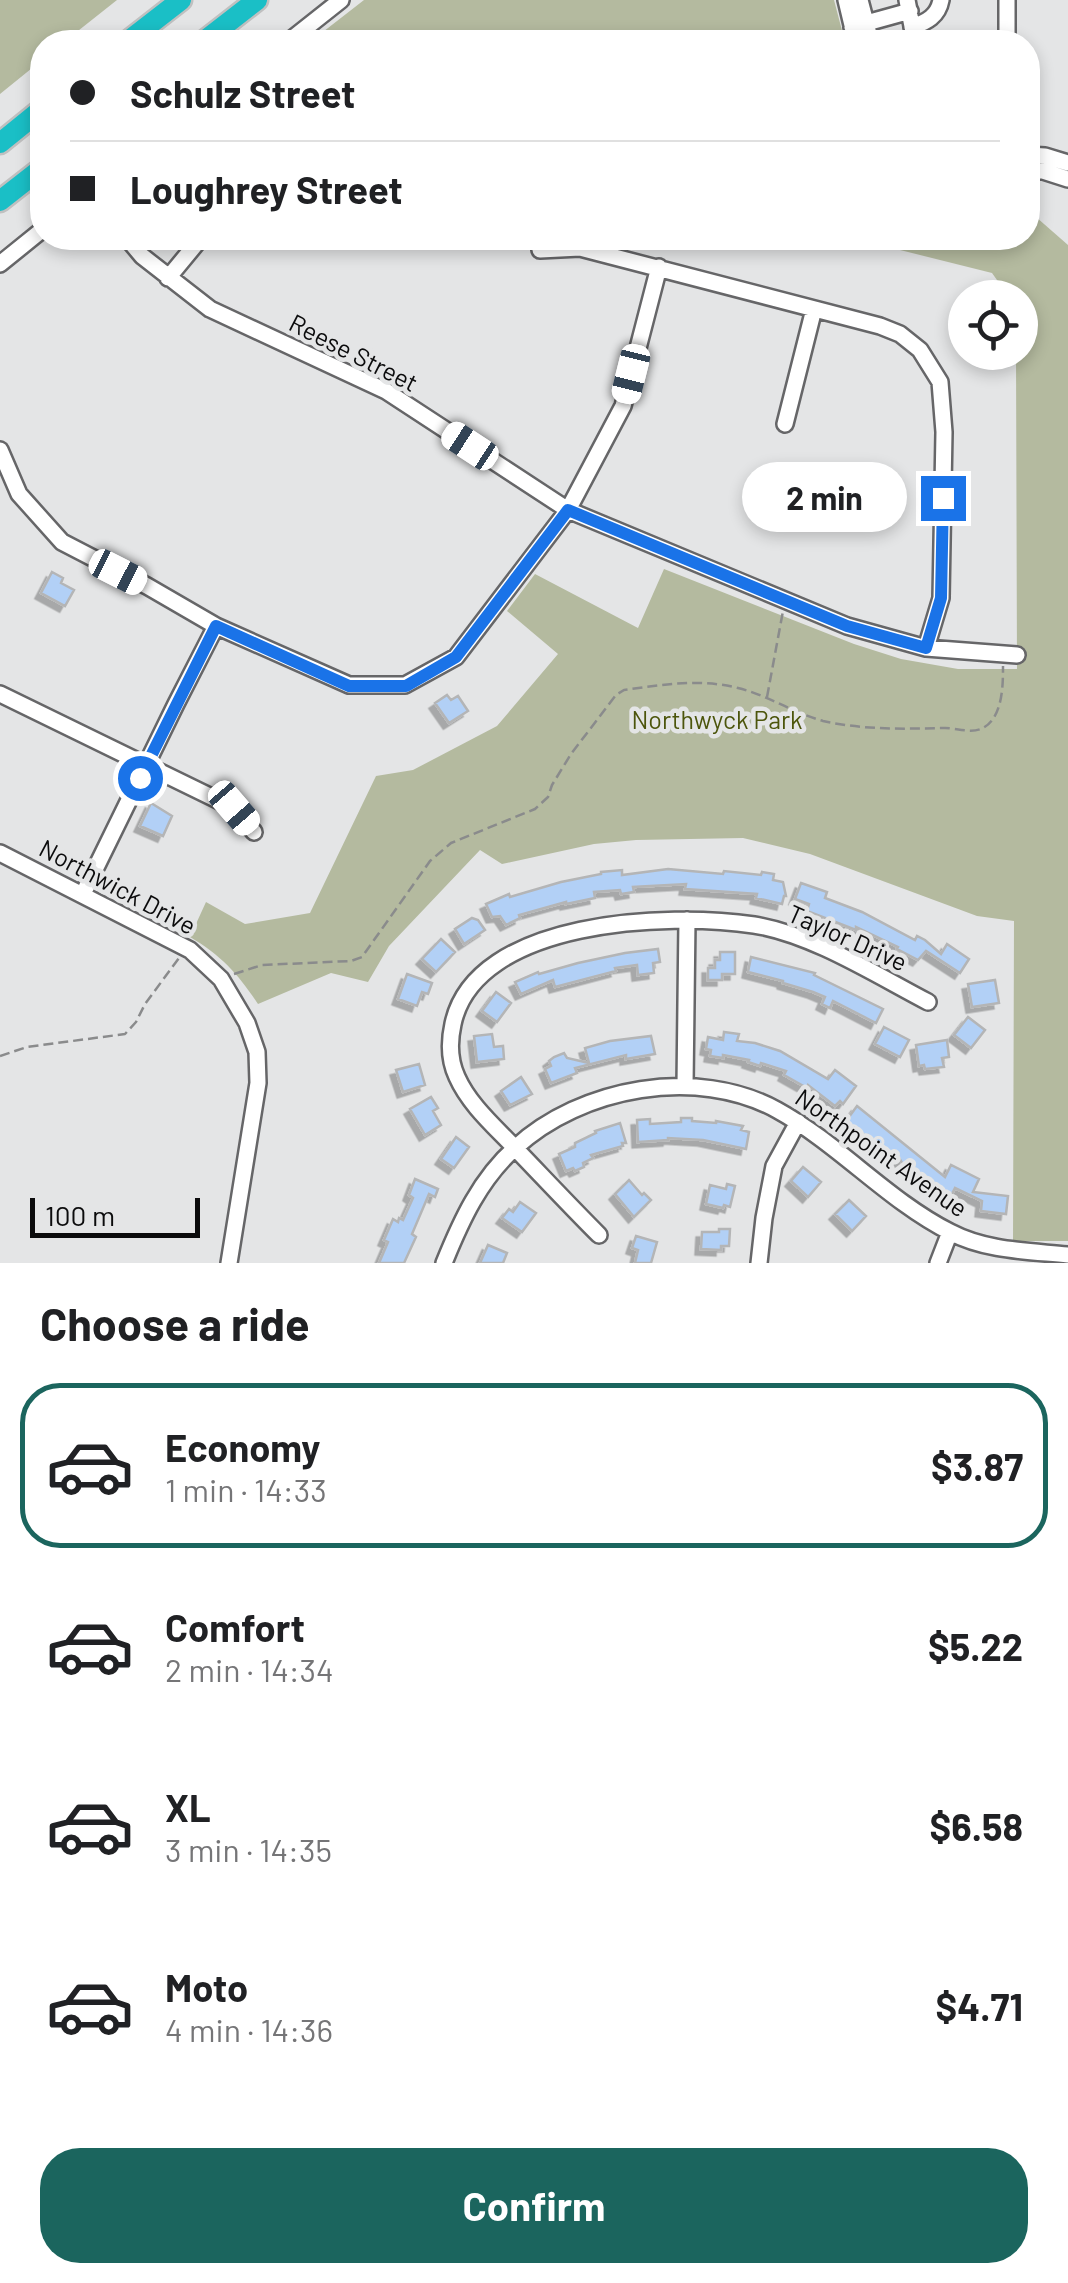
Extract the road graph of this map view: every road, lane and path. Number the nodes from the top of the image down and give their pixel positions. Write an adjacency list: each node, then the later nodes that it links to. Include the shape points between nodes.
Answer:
1 (181, 0): 9 (highway)
2 (257, 0): 10 (highway)
3 (341, 0): 11 (street)
4 (846, 0): 12 (street)
5 (860, 0): 13 (street)
6 (941, 0): 8 (street, via 926,22)
7 (1006, 0): 15 (street)
8 (911, 20): 14 (street)
9 (142, 30)
10 (218, 30)
11 (303, 30)
12 (858, 30)
13 (858, 30)
14 (863, 30)
15 (1007, 30)
16 (30, 119): 17 (highway)
17 (0, 143)
18 (1040, 155): 19 (street)
19 (1068, 163)
20 (1040, 171): 22 (street)
21 (30, 178): 23 (highway)
22 (1068, 179)
23 (0, 202)
24 (30, 240): 28 (street)
25 (137, 250): 30 (street, Reese Street)
26 (191, 250): 30 (street)
27 (588, 250): 29 (street)
28 (0, 264)
29 (659, 267): 31 (street); 34 (street, via 623,406)
30 (168, 278): 34 (street, Reese Street, via 210,309 386,391)
31 (814, 310): 32 (street); 37 (street, via 900,334 920,350 940,382 941,598)
32 (785, 424)
33 (0, 450): 36 (street, via 19,494 62,542)
34 (568, 510): 36 (street, via 456,657 406,686 349,686); 37 (street, Reese Street, via 847,626)
35 (783, 610): 40 (path)
36 (216, 626): 41 (street)
37 (926, 648): 38 (street, Reese Street)
38 (1009, 655): 40 (path, via 1000,701 985,728 975,730 890,730 824,721)
39 (0, 694): 41 (street)
40 (766, 698): 47 (path, via 688,682 624,690 572,754 548,797 535,810 451,842 362,956)
41 (146, 766): 42 (street, via 234,808); 44 (street)
42 (254, 832)
43 (0, 852): 44 (street, Northwick Drive)
44 (83, 894): 56 (street, Northwick Drive, via 176,941 210,967 248,1023 258,1082)
45 (687, 920): 48 (street, Taylor Drive, via 787,933); 50 (street); 52 (street, Taylor Drive, via 594,928 517,951 484,972 457,1005 450,1040 458,1080)
46 (176, 963): 49 (path, via 125,1034)
47 (232, 974)
48 (928, 1002)
49 (0, 1056)
50 (685, 1086): 51 (street, Northpoint Avenue, via 741,1095); 52 (street, Northpoint Avenue, via 597,1101 536,1130)
51 (798, 1122): 53 (street, Northpoint Avenue); 58 (street, via 774,1166)
52 (515, 1148): 54 (street, Taylor Drive); 57 (street, Northpoint Avenue, via 478,1192)
53 (950, 1232): 55 (street, Northpoint Avenue, via 982,1246); 59 (street)
54 (598, 1235)
55 (1068, 1255)
56 (228, 1263)
57 (444, 1263)
58 (760, 1263)
59 (938, 1263)

